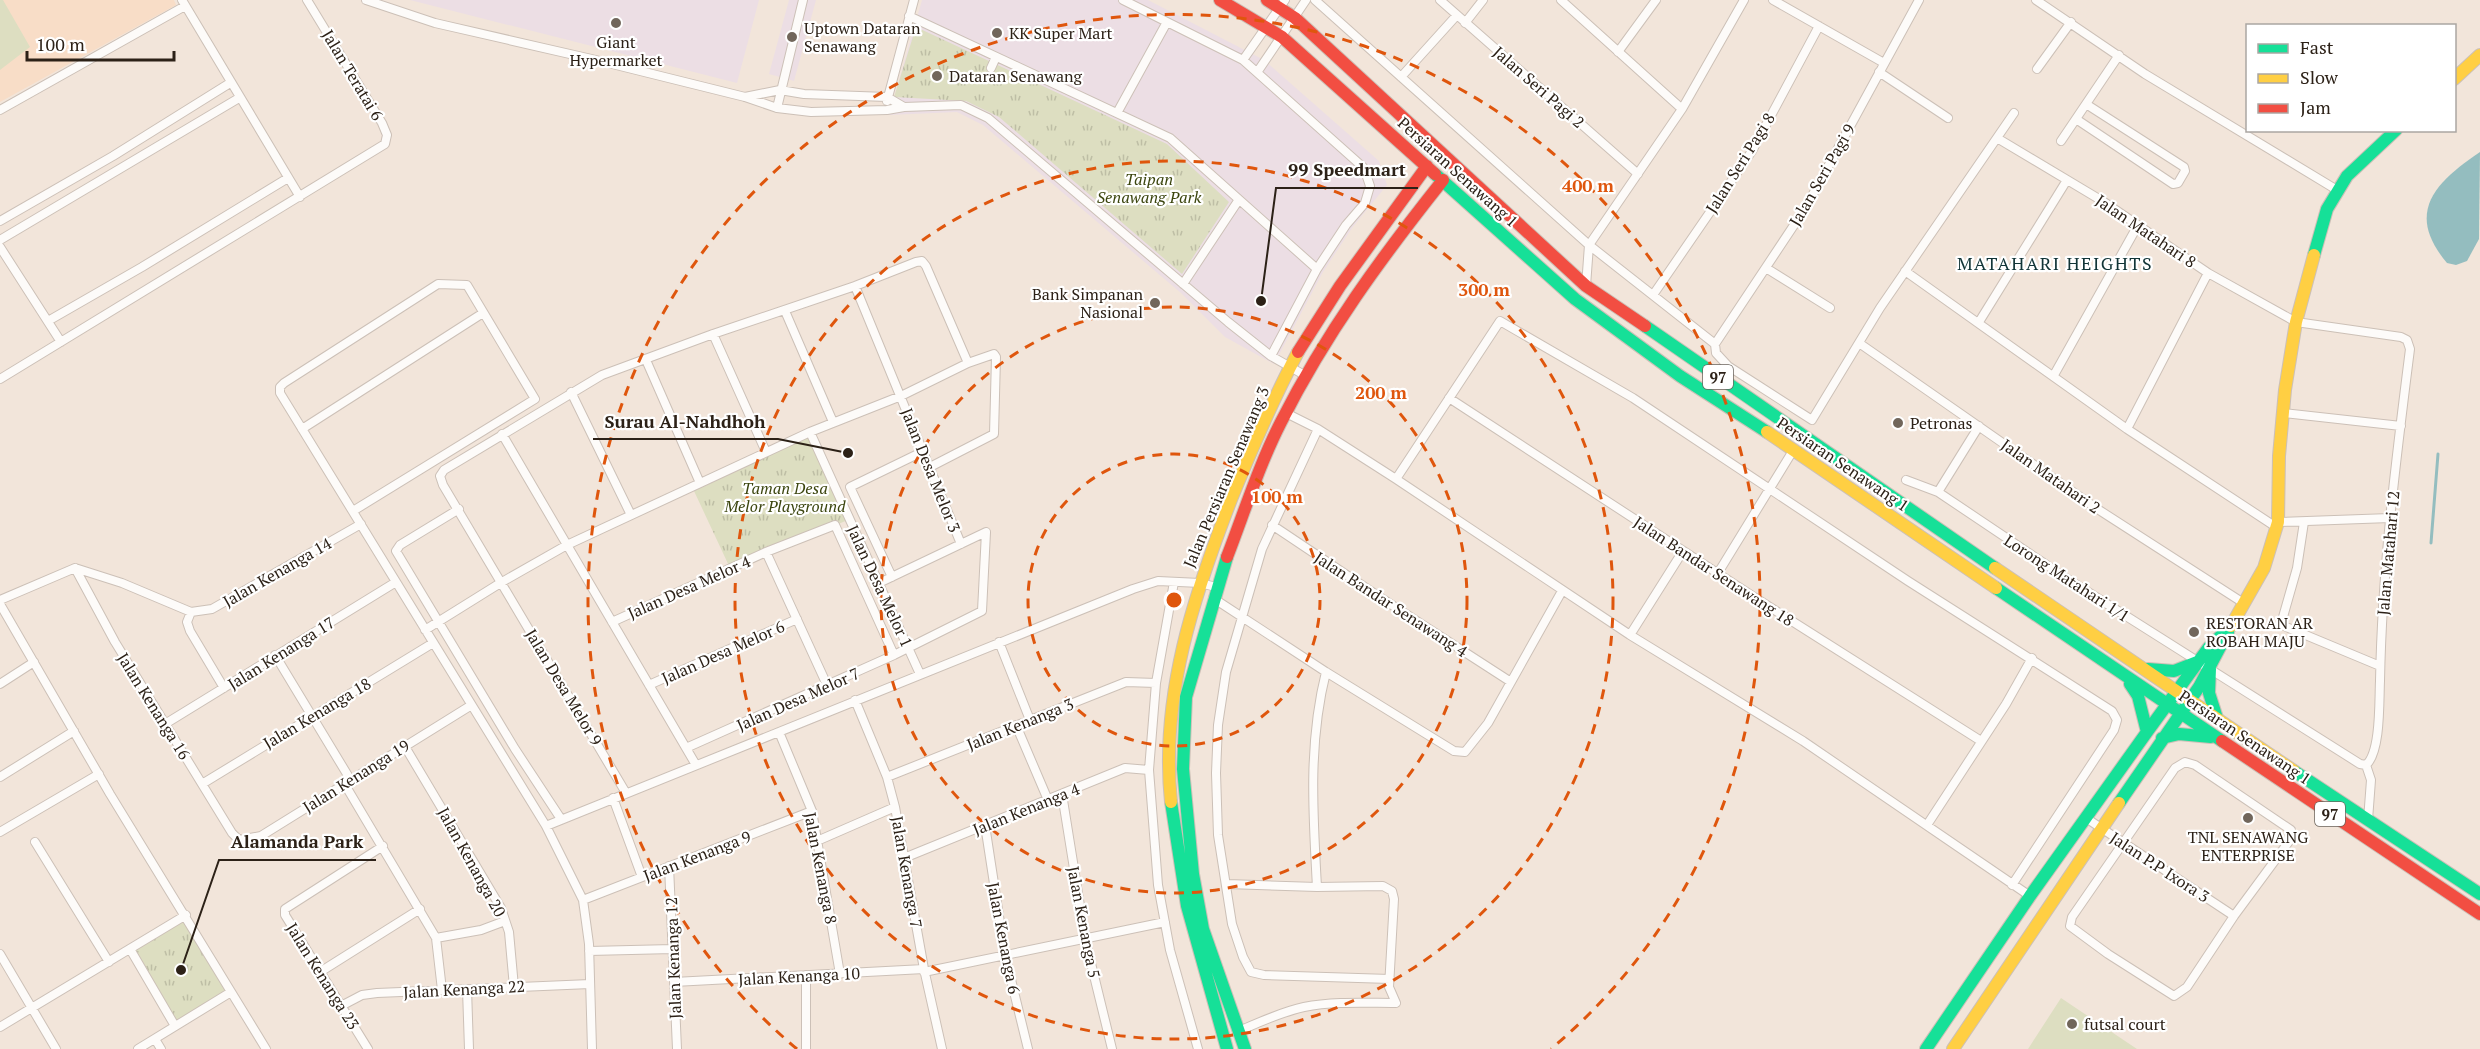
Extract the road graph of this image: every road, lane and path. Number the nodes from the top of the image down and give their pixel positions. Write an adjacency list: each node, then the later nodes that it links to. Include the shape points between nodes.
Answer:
1 (307, 0): 65 (street, Jalan Teratai 6, via 387,135 378,151)
2 (366, 0): 43 (street, via 435,23)
3 (803, 0): 42 (street)
4 (914, 0): 21 (street)
5 (1123, 0): 23 (street)
6 (1220, 0): 26 (street, Persiaran Senawang 1 / 97)
7 (1268, 0): 19 (street, Persiaran Senawang 1 / 97)
8 (1306, 0): 22 (street)
9 (1315, 0): 39 (street)
10 (1440, 0): 20 (street, Jalan Seri Pagi 2)
11 (1483, 0): 25 (street)
12 (1561, 0): 29 (street)
13 (1656, 0): 29 (street)
14 (1744, 0): 49 (street)
15 (1773, 0): 27 (street)
16 (1919, 0): 34 (street, Jalan Seri Pagi 9)
17 (2036, 0): 24 (street)
18 (183, 3): 41 (street); 50 (street)
19 (1282, 4): 22 (street, Persiaran Senawang 1 / 97); 26 (street)
20 (1457, 15): 25 (street, Jalan Seri Pagi 2); 39 (street)
21 (909, 16): 32 (street); 44 (street)
22 (1295, 18): 28 (street); 78 (street, Persiaran Senawang 1 / 97)
23 (1167, 22): 33 (street); 52 (street)
24 (2071, 22): 30 (street); 36 (street)
25 (1465, 23): 60 (street, Jalan Seri Pagi 2)
26 (1267, 26): 28 (street, Persiaran Senawang 1 / 97); 33 (street)
27 (1819, 26): 34 (street); 79 (street, Jalan Seri Pagi 8, via 1752,151)
28 (1282, 37): 37 (street); 59 (street, Persiaran Senawang 1 / 97)
29 (1618, 52): 49 (street)
30 (2119, 55): 46 (street); 64 (street)
31 (2480, 55): 40 (street)
32 (996, 57): 35 (street); 52 (street)
33 (1243, 60): 37 (street)
34 (1884, 63): 38 (street, Jalan Seri Pagi 9)
35 (991, 69)
36 (2037, 69)
37 (1258, 71): 73 (street, via 1364,168 1370,186 1365,203)
38 (1879, 72): 54 (street); 72 (street, Jalan Seri Pagi 9, via 1806,207)
39 (1401, 77): 70 (street)
40 (2456, 77)
41 (230, 83): 45 (street); 67 (street)
42 (780, 90): 43 (street); 44 (street); 48 (street)
43 (745, 97): 48 (street)
44 (887, 97): 47 (street); 51 (street)
45 (239, 98): 61 (street); 69 (street)
46 (2086, 104): 55 (street); 55 (street, via 2184,167 2178,183 2173,184)
47 (904, 107): 51 (street); 76 (street, via 960,105 988,118)
48 (777, 108): 51 (street, via 811,112)
49 (1682, 109): 60 (street)
50 (0, 110)
51 (887, 110)
52 (1117, 113): 66 (street, via 1170,138)
53 (2014, 113): 57 (street)
54 (1948, 118)
55 (2076, 119): 58 (street)
56 (2394, 132): 64 (street)
57 (1997, 138): 63 (street, Jalan Matahari 8); 74 (street)
58 (2061, 141)
59 (1427, 166): 62 (street, Persiaran Senawang 1 / 97); 93 (street, Jalan Persiaran Senawang 3, via 1313,327)
60 (1638, 174): 70 (street)
61 (288, 178): 65 (street); 83 (street)
62 (1443, 180): 95 (street, Jalan Persiaran Senawang 3, via 1384,255 1328,336); 110 (street, Persiaran Senawang 1 / 97, via 1575,299 1680,376)
63 (2067, 180): 68 (street, Jalan Matahari 8); 84 (street)
64 (2337, 190): 85 (street, via 2327,209)
65 (300, 197): 87 (street)
66 (1238, 201): 73 (street); 76 (street)
67 (0, 221)
68 (2139, 225): 75 (street, Jalan Matahari 8); 94 (street)
69 (0, 240)
70 (1589, 245): 78 (street); 79 (street)
71 (0, 247): 83 (street)
72 (1766, 268): 80 (street); 89 (street, Jalan Seri Pagi 9)
73 (1317, 269): 90 (street)
74 (1905, 271): 84 (street); 88 (street)
75 (2208, 273): 85 (street, Jalan Matahari 8); 107 (street)
76 (1183, 284): 90 (street)
77 (855, 286): 81 (street); 92 (street, via 922,261); 98 (street, Jalan Desa Melor 3)
78 (1586, 286): 160 (street, Persiaran Senawang 1 / 97)
79 (1653, 295): 89 (street)
80 (1830, 308)
81 (785, 311): 86 (street); 102 (street)
82 (483, 314): 105 (street); 105 (street, via 467,285 438,284 280,387); 120 (street, via 535,399)
83 (48, 321): 87 (street)
84 (1979, 322): 94 (street)
85 (2295, 322): 101 (street); 104 (street, Jalan Matahari 12, via 2407,340 2410,349)
86 (713, 334): 91 (street); 112 (street)
87 (61, 342): 96 (street)
88 (1859, 343): 89 (street, via 1812,420 1728,366 1716,352); 103 (street, Jalan Matahari 2)
89 (1715, 344)
90 (1271, 356): 93 (street)
91 (646, 360): 97 (street, via 602,375); 116 (street)
92 (968, 363): 98 (street); 113 (street, via 989,354 996,357 994,434)
93 (1292, 368): 95 (street); 138 (street, Jalan Persiaran Senawang 3, via 1265,417)
94 (2054, 375): 107 (street)
95 (1306, 376): 100 (street, Jalan Persiaran Senawang 3)
96 (0, 379)
97 (571, 392): 109 (street); 121 (street)
98 (901, 396): 102 (street); 111 (street, Jalan Desa Melor 3)
99 (1449, 398): 114 (street); 117 (street, via 1500,321 1633,398); 129 (street, Jalan Bandar Senawang 18)
100 (1286, 413): 106 (street); 140 (street, Jalan Persiaran Senawang 3)
101 (2283, 413): 104 (street); 125 (street)
102 (833, 422): 108 (street)
103 (1979, 426): 118 (street); 143 (street, Jalan Matahari 2, via 2099,510)
104 (2402, 426): 122 (street, Jalan Matahari 12)
105 (302, 429): 120 (street)
106 (1318, 429): 114 (street); 126 (street)
107 (2127, 429): 125 (street)
108 (810, 432): 112 (street); 137 (street, Jalan Desa Melor 1)
109 (502, 434): 119 (street, Jalan Desa Melor 9, via 440,476); 128 (street)
110 (1794, 449): 117 (street); 165 (street, Persiaran Senawang 1 / 97)
111 (924, 451): 113 (street, Jalan Desa Melor 3); 133 (street, via 850,487)
112 (766, 452): 116 (street)
113 (930, 467): 127 (street, Jalan Desa Melor 3)
114 (1396, 478): 139 (street)
115 (1906, 480): 118 (street, Lorong Matahari 1/1)
116 (700, 483): 121 (street)
117 (1769, 488): 132 (street); 157 (street)
118 (1938, 492): 159 (street, Lorong Matahari 1/1)
119 (459, 509): 135 (street, Jalan Desa Melor 9); 147 (street, via 396,551)
120 (353, 511): 124 (street)
121 (631, 515): 128 (street)
122 (2390, 518): 123 (street); 161 (street, Jalan Matahari 12)
123 (2304, 522): 125 (street); 161 (street, via 2284,626)
124 (360, 524): 134 (street); 144 (street, Jalan Kenanga 14, via 212,609)
125 (2277, 524): 143 (street, via 2264,568)
126 (1272, 525): 145 (street); 166 (street, Jalan Bandar Senawang 4)
127 (961, 544): 133 (street); 154 (street, Jalan Desa Melor 7, via 986,532 982,611)
128 (567, 545): 135 (street); 148 (street)
129 (1683, 551): 132 (street, Jalan Bandar Senawang 18); 151 (street)
130 (766, 552): 146 (street); 148 (street, Jalan Desa Melor 4); 156 (street, Jalan Desa Melor 4, via 835,525)
131 (75, 568): 141 (street); 144 (street); 181 (street, Jalan Kenanga 16)
132 (1718, 573): 188 (street, Jalan Bandar Senawang 18)
133 (892, 577): 137 (street)
134 (396, 582): 150 (street); 155 (street, Jalan Kenanga 17)
135 (502, 582): 147 (street); 199 (street, Jalan Desa Melor 9)
136 (1174, 582): 138 (street); 152 (street, via 1158,581 1133,588); 167 (street)
137 (879, 583): 154 (street, Jalan Desa Melor 1)
138 (1200, 583): 140 (street); 271 (street, Jalan Persiaran Senawang 3, via 1171,704 1169,759 1176,845 1192,933)
139 (1562, 591): 151 (street); 166 (street)
140 (1215, 593): 145 (street); 257 (street, Jalan Persiaran Senawang 3, via 1186,697 1183,769 1193,874 1203,928)
141 (0, 600)
142 (0, 604): 158 (street)
143 (2245, 604): 149 (street)
144 (191, 612): 171 (street, via 187,621 190,632)
145 (1243, 615): 163 (street); 221 (street, via 1226,672 1218,725 1218,835)
146 (797, 619): 169 (street, Jalan Desa Melor 6); 170 (street)
147 (440, 621): 150 (street); 206 (street)
148 (612, 622): 169 (street)
149 (2229, 628): 159 (street); 162 (street)
150 (425, 630): 153 (street)
151 (1630, 635): 209 (street, via 1803,741)
152 (999, 642): 164 (street); 180 (street)
153 (433, 643): 175 (street); 178 (street, Jalan Kenanga 18)
154 (909, 648): 156 (street, Jalan Desa Melor 7); 164 (street, Jalan Desa Melor 1)
155 (275, 655): 171 (street, Jalan Kenanga 17); 178 (street)
156 (894, 655): 170 (street, Jalan Desa Melor 7)
157 (2032, 658): 188 (street); 222 (street, via 2112,711 2117,720)
158 (34, 662): 168 (street); 183 (street)
159 (2198, 662): 160 (street, via 2181,671 2163,673); 162 (street, Lorong Matahari 1/1); 172 (street)
160 (2138, 666): 172 (street, Persiaran Senawang 1 / 97)
161 (2380, 666): 192 (street, Jalan Matahari 12, via 2379,720 2372,760)
162 (2210, 669): 174 (street); 179 (street, via 2209,693); 192 (street, Lorong Matahari 1/1)
163 (1326, 672): 166 (street, via 1454,751 1465,752 1488,723); 223 (street, via 1317,704 1313,745)
164 (920, 674): 173 (street)
165 (2125, 676): 176 (street, Persiaran Senawang 1 / 97); 185 (street, via 2138,696)
166 (1511, 682)
167 (1156, 683): 180 (street, Jalan Kenanga 3, via 1126,682); 193 (street)
168 (0, 684)
169 (649, 685): 190 (street)
170 (828, 686): 190 (street, Jalan Desa Melor 7)
171 (224, 688): 181 (street, Jalan Kenanga 17)
172 (2176, 692): 174 (street, Persiaran Senawang 1 / 97); 176 (street)
173 (855, 700): 184 (street); 196 (street, Jalan Kenanga 7)
174 (2190, 700): 177 (street); 179 (street, Persiaran Senawang 1 / 97)
175 (470, 705): 189 (street, Jalan Kenanga 19); 210 (street)
176 (2167, 705): 177 (street, Persiaran Senawang 1 / 97); 185 (street)
177 (2180, 714): 186 (street, Persiaran Senawang 1 / 97); 187 (street)
178 (312, 716): 197 (street); 198 (street, Jalan Kenanga 18)
179 (2217, 718): 207 (street, Persiaran Senawang 1 / 97)
180 (1030, 720): 182 (street, Jalan Kenanga 3)
181 (165, 724): 198 (street, Jalan Kenanga 16)
182 (1016, 725): 196 (street, Jalan Kenanga 3); 202 (street)
183 (74, 731): 194 (street); 195 (street)
184 (779, 732): 191 (street); 204 (street, Jalan Kenanga 8)
185 (2147, 732): 205 (street)
186 (2216, 737): 187 (street, via 2185,734); 228 (street, Persiaran Senawang 1 / 97)
187 (2162, 738): 211 (street)
188 (1981, 741): 209 (street)
189 (404, 746): 197 (street, Jalan Kenanga 19); 231 (street, Jalan Kenanga 20, via 490,888)
190 (686, 748): 191 (street)
191 (696, 765): 199 (street)
192 (2366, 765): 207 (street, via 2370,780)
193 (1149, 770): 200 (street, Jalan Kenanga 4, via 1125,768); 232 (street, via 1158,885)
194 (99, 774): 212 (street); 229 (street)
195 (0, 777)
196 (887, 777): 203 (street, Jalan Kenanga 7)
197 (347, 781): 213 (street, Jalan Kenanga 19, via 261,836); 217 (street)
198 (202, 784): 213 (street, Jalan Kenanga 16)
199 (626, 793): 201 (street)
200 (1062, 794): 202 (street, Jalan Kenanga 4); 233 (street, Jalan Kenanga 5)
201 (613, 798): 206 (street); 220 (street)
202 (1048, 800): 208 (street, Jalan Kenanga 4)
203 (895, 807): 214 (street); 218 (street, Jalan Kenanga 7)
204 (812, 812): 214 (street, Jalan Kenanga 8); 219 (street, Jalan Kenanga 9)
205 (2086, 818): 211 (street, Jalan P.P Ixora 3); 225 (street)
206 (561, 819): 210 (street)
207 (2368, 820): 224 (street, Persiaran Senawang 1 / 97)
208 (985, 825): 218 (street, Jalan Kenanga 4); 239 (street, Jalan Kenanga 6)
209 (1927, 825): 222 (street)
210 (546, 826): 226 (street)
211 (2101, 828): 216 (street, Jalan P.P Ixora 3); 273 (street)
212 (0, 832)
213 (239, 840)
214 (817, 841): 243 (street, Jalan Kenanga 8)
215 (35, 842): 240 (street)
216 (2124, 844): 230 (street, Jalan P.P Ixora 3); 230 (street, via 2072,917 2070,926 2166,993 2174,996 2187,987); 230 (street, via 2175,768 2185,762 2194,765 2290,830 2290,840)
217 (382, 846): 227 (street); 242 (street, Jalan Kenanga 23, via 285,909)
218 (904, 858): 241 (street, Jalan Kenanga 7)
219 (669, 867): 220 (street, Jalan Kenanga 9); 236 (street, Jalan Kenanga 12)
220 (642, 877): 226 (street, Jalan Kenanga 9)
221 (1227, 884): 223 (street); 245 (street, via 1232,924 1251,972)
222 (2013, 885): 225 (street)
223 (1317, 887): 245 (street, via 1383,886 1392,891)
224 (2480, 894)
225 (2030, 896): 272 (street)
226 (583, 900): 237 (street)
227 (420, 909): 234 (street); 242 (street)
228 (2480, 914)
229 (186, 915): 235 (street); 251 (street)
230 (2234, 916)
231 (505, 921): 234 (street); 248 (street, Jalan Kenanga 20)
232 (1165, 922): 233 (street, Jalan Kenanga 10); 270 (street)
233 (1085, 937): 239 (street, Jalan Kenanga 10); 269 (street, Jalan Kenanga 5)
234 (436, 938): 250 (street)
235 (130, 949): 240 (street); 254 (street)
236 (673, 949): 237 (street); 246 (street, Jalan Kenanga 12)
237 (589, 951): 247 (street)
238 (0, 954): 253 (street)
239 (1005, 955): 241 (street, Jalan Kenanga 10); 268 (street, Jalan Kenanga 6)
240 (109, 962): 253 (street)
241 (924, 970): 243 (street, Jalan Kenanga 10); 267 (street, Jalan Kenanga 7)
242 (320, 972): 252 (street, Jalan Kenanga 23)
243 (840, 974): 244 (street, Jalan Kenanga 10)
244 (806, 975): 246 (street, Jalan Kenanga 10); 266 (street)
245 (1390, 979): 257 (street, via 1396,1003 1348,1002 1303,1007 1275,1015)
246 (674, 982): 265 (street, Jalan Kenanga 12)
247 (590, 984): 248 (street, Jalan Kenanga 22); 264 (street)
248 (514, 987): 249 (street, Jalan Kenanga 22)
249 (467, 989): 250 (street, Jalan Kenanga 22); 263 (street)
250 (442, 990): 252 (street, Jalan Kenanga 22, via 362,995)
251 (231, 992): 254 (street); 261 (street)
252 (341, 1006): 262 (street, Jalan Kenanga 23)
253 (32, 1008): 255 (street); 258 (street)
254 (175, 1026): 256 (street)
255 (0, 1027)
256 (155, 1039): 259 (street); 260 (street)
257 (1242, 1041): 271 (street)
258 (56, 1049)
259 (138, 1049)
260 (161, 1049)
261 (266, 1049)
262 (368, 1049)
263 (469, 1049)
264 (592, 1049)
265 (677, 1049)
266 (806, 1049)
267 (942, 1049)
268 (1028, 1049)
269 (1112, 1049)
270 (1198, 1049)
271 (1227, 1049)
272 (1926, 1049)
273 (1953, 1049)

